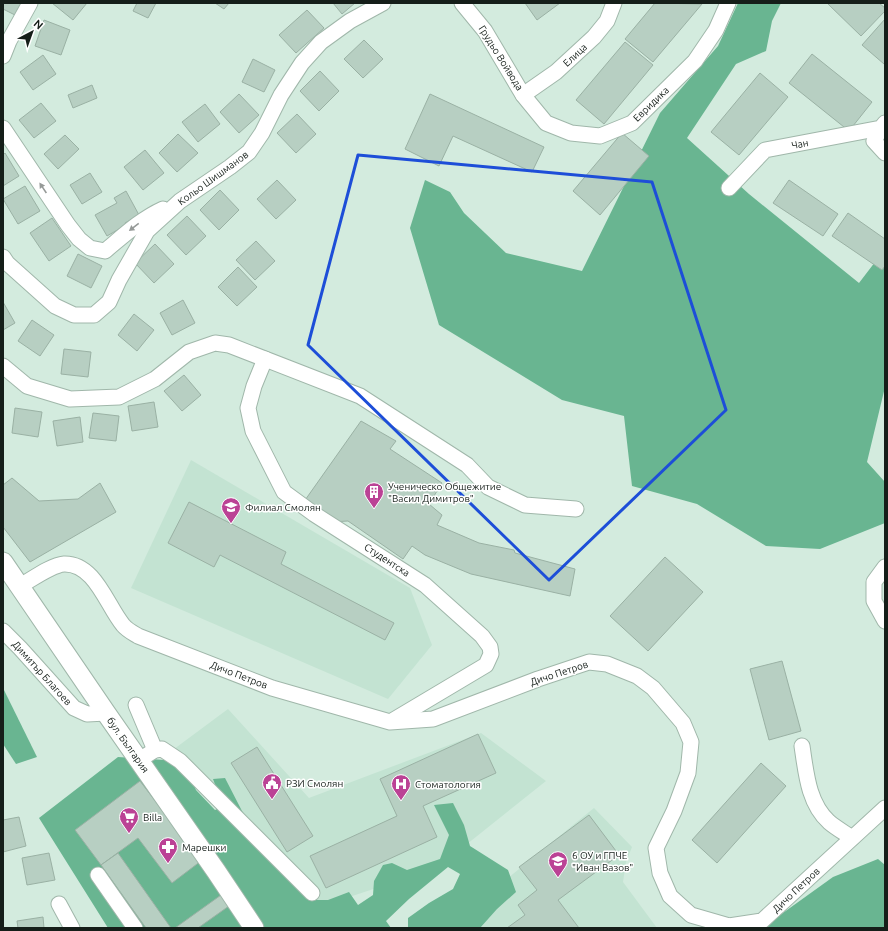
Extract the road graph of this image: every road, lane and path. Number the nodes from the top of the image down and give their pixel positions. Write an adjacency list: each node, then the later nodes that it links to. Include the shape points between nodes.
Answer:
1 (30, 3): 6 (street)
2 (383, 3): 12 (street, Кольо Шишманов, via 350,21 321,42 302,63 281,95 262,134 249,152)
3 (462, 3): 7 (street, Грудьо Войвода, via 485,31)
4 (614, 3): 7 (street, Елица, via 607,21 594,37 556,72)
5 (728, 3): 7 (street, Евридика, via 716,30 695,61 632,123 600,136 571,133 546,123)
6 (3, 56)
7 (524, 95)
8 (883, 126): 10 (street, via 874,141); 11 (street, Чан, via 765,150)
9 (3, 128): 12 (street, one-way to 9, via 154,213 105,251 90,248 68,225)
10 (885, 153)
11 (729, 188)
12 (180, 201): 13 (street, Кольо Шишманов, via 148,231 119,280 110,302 94,315 74,316 55,306)
13 (3, 257)
14 (265, 359): 15 (street, via 230,345 215,343 189,352 155,379 119,397 70,399 27,386); 16 (street, via 360,396 467,465 488,487 525,505); 24 (street, Студентска, via 248,408 253,431 284,492 425,585 482,636 490,647 491,654 486,665)
15 (3, 366)
16 (576, 509)
17 (3, 562): 19 (street, бул. България)
18 (885, 567): 20 (street, via 874,582 874,601)
19 (20, 586): 23 (street, бул. България); 24 (street, Дичо Петров, via 55,566 64,564 82,569 94,580 124,626 138,636 272,688)
20 (885, 621)
21 (3, 631): 23 (street, Димитър Благоев, via 74,708 87,714)
22 (136, 705): 26 (street)
23 (106, 713): 27 (street, бул. България)
24 (390, 722): 29 (street, Дичо Петров, via 433,719 590,662 607,664 637,676 654,688 683,723 691,742 688,773 674,811 656,848 660,873 670,896 691,915 729,926 762,920)
25 (802, 746): 29 (street, via 808,782 816,807 829,823)
26 (155, 750): 27 (street); 31 (street, via 162,749 180,761)
27 (139, 760): 35 (street, бул. България)
28 (885, 808): 29 (street, Дичо Петров)
29 (852, 838)
30 (98, 875): 34 (street)
31 (312, 893)
32 (59, 904): 33 (street)
33 (72, 928)
34 (135, 928)
35 (254, 928)

